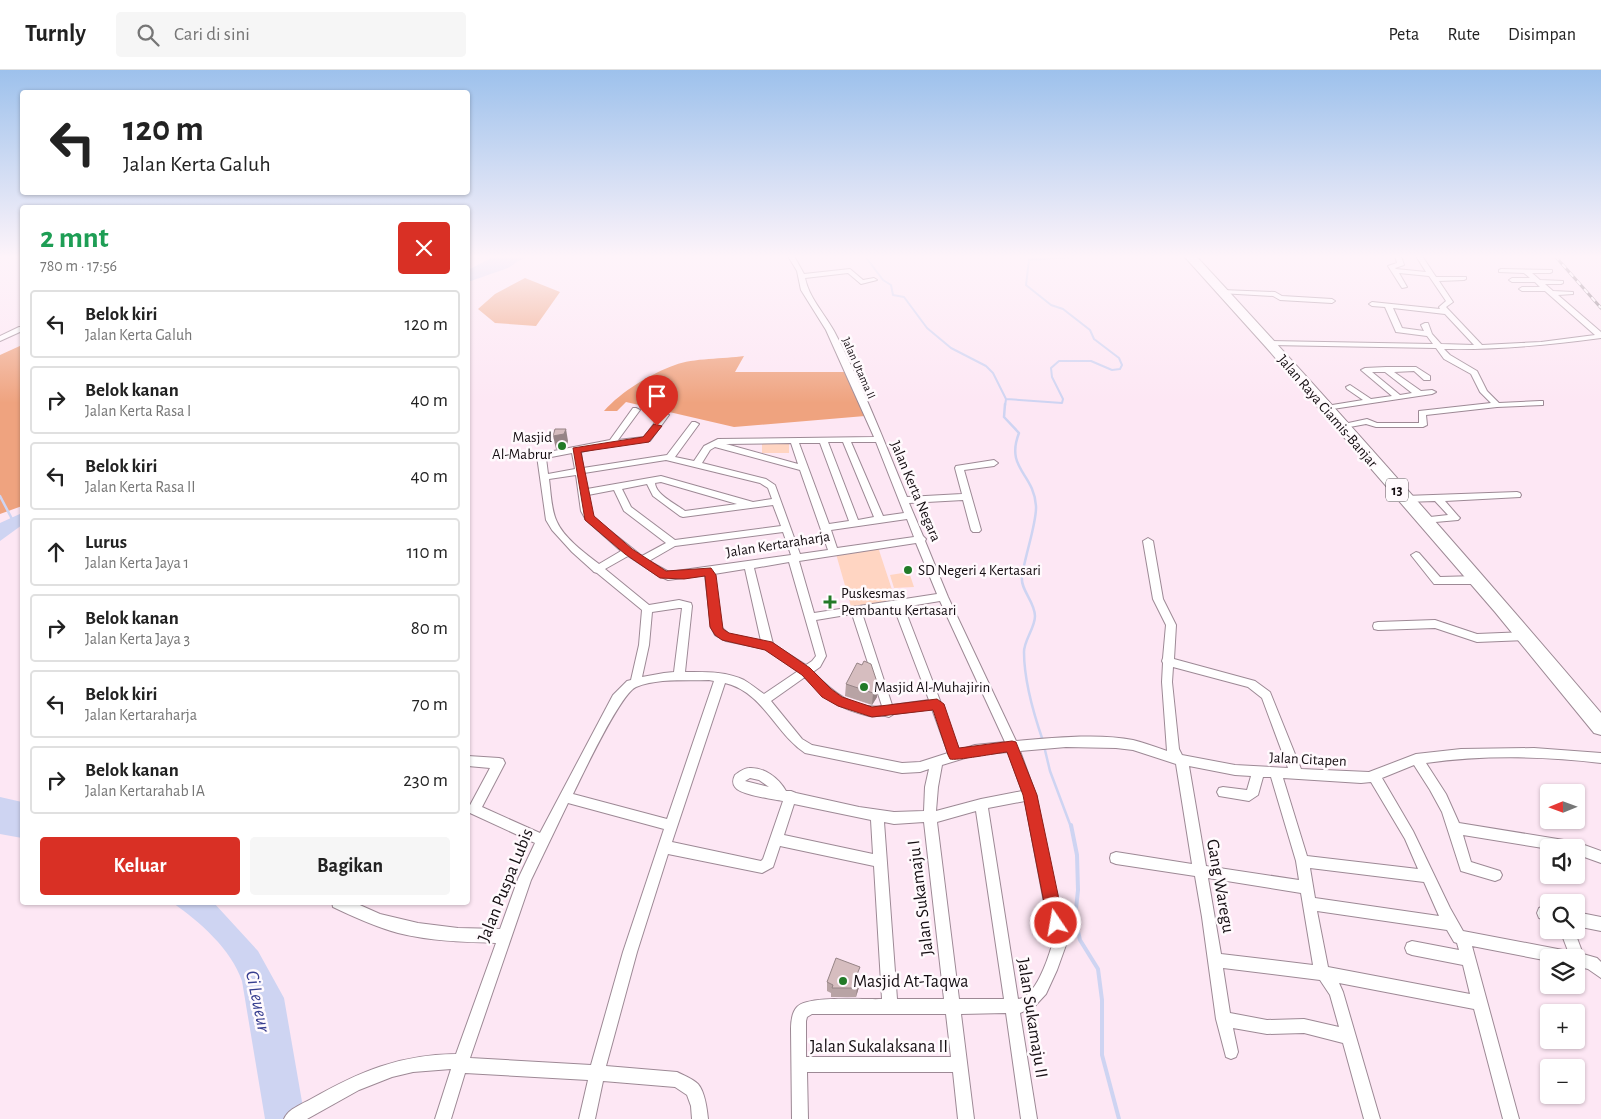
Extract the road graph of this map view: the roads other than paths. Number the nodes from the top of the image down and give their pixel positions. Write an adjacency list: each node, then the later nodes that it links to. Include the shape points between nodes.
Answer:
1 (814, 305): 34 (street, Jalan Utama II, via 830,330)
2 (1234, 305): 16 (highway, Jalan Raya Ciamis-Banjar / 13)
3 (1380, 305): 7 (street)
4 (1445, 305): 8 (street, via 1442,307)
5 (1565, 305): 6 (street); 9 (street)
6 (1580, 305)
7 (1388, 306): 8 (street); 13 (street, via 1399,330)
8 (1446, 312): 18 (street)
9 (1579, 317): 10 (street); 14 (street)
10 (1592, 317)
11 (1425, 325): 13 (street)
12 (20, 330): 15 (street)
13 (1429, 334): 17 (street)
14 (1601, 336): 18 (street)
15 (0, 339)
16 (1270, 343): 17 (street); 28 (highway, Jalan Raya Ciamis-Banjar / 13)
17 (1437, 346): 18 (street); 27 (street, via 1454,363 1474,373 1484,392)
18 (1480, 347)
19 (1388, 370): 20 (street, via 1416,368); 23 (street); 24 (street, via 1365,371)
20 (1427, 378)
21 (1350, 387): 25 (street)
22 (1432, 392): 23 (street)
23 (1419, 394): 24 (street)
24 (1398, 397): 25 (street)
25 (1369, 401): 28 (street)
26 (1540, 403): 27 (street)
27 (1496, 405): 32 (street, via 1422,413 1424,425 1376,425 1367,421)
28 (1326, 408): 32 (highway, Jalan Raya Ciamis-Banjar / 13)
29 (636, 410): 37 (street, via 619,436)
30 (665, 416): 37 (street, via 647,439)
31 (695, 424): 40 (street)
32 (1342, 427): 52 (highway, Jalan Raya Ciamis-Banjar / 13)
33 (846, 439): 34 (street); 36 (street); 57 (street)
34 (878, 439): 53 (street, Jalan Kerta Negara)
35 (794, 440): 36 (street); 38 (street); 43 (street)
36 (822, 440): 59 (street)
37 (609, 444): 39 (street)
38 (712, 444): 42 (street); 43 (street)
39 (576, 450): 44 (street, Jalan Kertaraharja); 45 (street, via 542,455)
40 (670, 457): 42 (street); 44 (street)
41 (994, 463): 50 (street, via 959,468)
42 (697, 464): 54 (street, via 767,483)
43 (803, 468): 61 (street)
44 (579, 471): 45 (street); 48 (street, Jalan Kertaraharja)
45 (545, 477): 72 (street, via 552,524)
46 (651, 480): 47 (street); 55 (street, via 674,481); 55 (street, via 651,488 656,494 683,514)
47 (617, 486): 48 (street); 65 (street, via 627,509)
48 (583, 493): 67 (street, Jalan Kertaraharja, via 589,517)
49 (1517, 495): 51 (street)
50 (967, 496): 53 (street); 62 (street)
51 (1438, 498): 52 (street); 58 (street, via 1455,518)
52 (1405, 499): 58 (highway, Jalan Raya Ciamis-Banjar / 13)
53 (904, 500): 56 (street, Jalan Kerta Negara)
54 (777, 501): 55 (street); 60 (street)
55 (753, 505)
56 (910, 514): 57 (street); 63 (street, Jalan Kerta Negara)
57 (880, 520): 59 (street)
58 (1424, 520): 74 (highway, Jalan Raya Ciamis-Banjar / 13)
59 (855, 524): 61 (street)
60 (786, 528): 65 (street); 69 (street)
61 (825, 528): 66 (street)
62 (976, 530)
63 (920, 538): 66 (street, Jalan Kertaraharja); 75 (street, Jalan Kerta Negara)
64 (1148, 541): 83 (street, Gang Waregu, via 1158,599 1171,625)
65 (673, 542): 70 (street)
66 (833, 550): 69 (street, Jalan Kertaraharja)
67 (628, 552): 70 (street, Jalan Kertaraharja); 72 (street)
68 (1416, 555): 74 (street, via 1437,581)
69 (794, 558): 71 (street, Jalan Kertaraharja); 79 (street)
70 (641, 561): 73 (street, Jalan Kertaraharja, via 668,576)
71 (749, 564): 73 (street, Jalan Kertaraharja); 82 (street)
72 (597, 570): 77 (street)
73 (707, 571): 82 (street, via 719,632 726,637)
74 (1477, 580): 81 (highway, Jalan Raya Ciamis-Banjar / 13)
75 (944, 597): 76 (street); 92 (street, Jalan Kerta Negara)
76 (898, 604): 78 (street); 89 (street)
77 (647, 609): 85 (street, via 679,604 686,606); 87 (street)
78 (856, 610): 79 (street); 90 (street)
79 (810, 617): 84 (street, via 821,656)
80 (1378, 626): 81 (street, via 1435,624 1477,638)
81 (1526, 636): 91 (highway, Jalan Raya Ciamis-Banjar / 13)
82 (768, 646): 84 (street)
83 (1167, 661): 95 (street, Gang Waregu, via 1173,750); 101 (street, via 1251,684 1261,690 1270,704)
84 (806, 671): 88 (street); 90 (street, via 838,701 869,712)
85 (679, 676): 86 (street, Jalan Citapen); 87 (street, Jalan Citapen)
86 (721, 678): 88 (street, Jalan Citapen, via 740,683); 109 (street)
87 (636, 682): 105 (street, Jalan Puspa Lubis, via 617,698)
88 (764, 700): 98 (street, Jalan Citapen, via 798,742 813,751 902,768)
89 (937, 704): 90 (street); 93 (street)
90 (889, 712)
91 (1601, 727)
92 (1012, 746): 93 (street, Jalan Citapen); 95 (street, Jalan Citapen, via 1121,743); 104 (street, Jalan Kerta Negara)
93 (955, 755): 98 (street, Jalan Citapen)
94 (1601, 758): 96 (street, via 1514,754)
95 (1180, 759): 99 (street, Jalan Citapen); 120 (street, Gang Waregu)
96 (1416, 759): 102 (street); 110 (street, via 1442,796)
97 (470, 761): 112 (street, via 500,763 474,809)
98 (937, 763): 108 (street, Jalan Sukamaju I)
99 (1258, 772): 100 (street, Jalan Citapen); 103 (street, via 1254,791 1249,796)
100 (1276, 774): 101 (street, Jalan Citapen); 119 (street)
101 (1297, 775): 102 (street, Jalan Citapen)
102 (1374, 777): 122 (street, via 1405,828)
103 (1223, 792)
104 (1030, 795): 106 (street); 141 (street, Jalan Kerta Negara, via 1059,945 1054,962 1034,999 1023,1006)
105 (565, 798): 109 (street); 112 (street, Jalan Puspa Lubis)
106 (981, 804): 108 (street); 141 (street, Jalan Sukamaju II)
107 (877, 816): 108 (street); 111 (street, via 786,795); 118 (street)
108 (930, 818): 140 (street, Jalan Sukamaju I)
109 (672, 826): 114 (street)
110 (1457, 828): 113 (street); 121 (street, via 1466,867)
111 (776, 839): 114 (street, via 769,860 762,867); 118 (street)
112 (542, 840): 129 (street, Jalan Puspa Lubis)
113 (1540, 842)
114 (665, 847): 148 (street, via 640,919)
115 (1585, 852): 117 (street)
116 (1116, 858): 120 (street)
117 (1601, 858)
118 (880, 861): 139 (street)
119 (1302, 861): 122 (street); 123 (street)
120 (1200, 870): 123 (street); 134 (street, Gang Waregu)
121 (1495, 875)
122 (1428, 876): 127 (street)
123 (1306, 887): 124 (street)
124 (1308, 903): 127 (street); 137 (street)
125 (344, 905): 129 (street, via 380,922 407,930)
126 (1585, 921): 128 (street)
127 (1451, 924): 130 (street)
128 (1601, 924)
129 (504, 936): 145 (street, Jalan Puspa Lubis)
130 (1464, 939): 132 (street); 133 (street)
131 (1412, 948): 133 (street)
132 (1540, 953)
133 (1469, 959): 138 (street)
134 (1215, 960): 137 (street); 142 (street, Gang Waregu)
135 (1585, 961): 136 (street)
136 (1601, 971)
137 (1322, 973): 138 (street); 143 (street, via 1336,992)
138 (1481, 1002): 157 (street)
139 (890, 1007): 140 (street); 147 (street, via 803,1009 798,1020)
140 (952, 1007): 141 (street); 146 (street, Jalan Sukamaju I)
141 (1012, 1007): 155 (street, Jalan Sukamaju II)
142 (1223, 1018): 143 (street, via 1267,1027 1304,1026); 144 (street, Gang Waregu)
143 (1349, 1037): 156 (street)
144 (1231, 1052)
145 (461, 1063): 148 (street); 149 (street, via 430,1061 396,1066 370,1076); 150 (street, Jalan Puspa Lubis)
146 (959, 1064): 147 (street, Jalan Sukalaksana II); 154 (street, Jalan Sukamaju I)
147 (799, 1065): 153 (street)
148 (598, 1073): 151 (street); 152 (street, via 677,1080 693,1090)
149 (292, 1119)
150 (443, 1119)
151 (587, 1119)
152 (700, 1119)
153 (800, 1119)
154 (966, 1119)
155 (1028, 1119)
156 (1372, 1119)
157 (1511, 1119)

